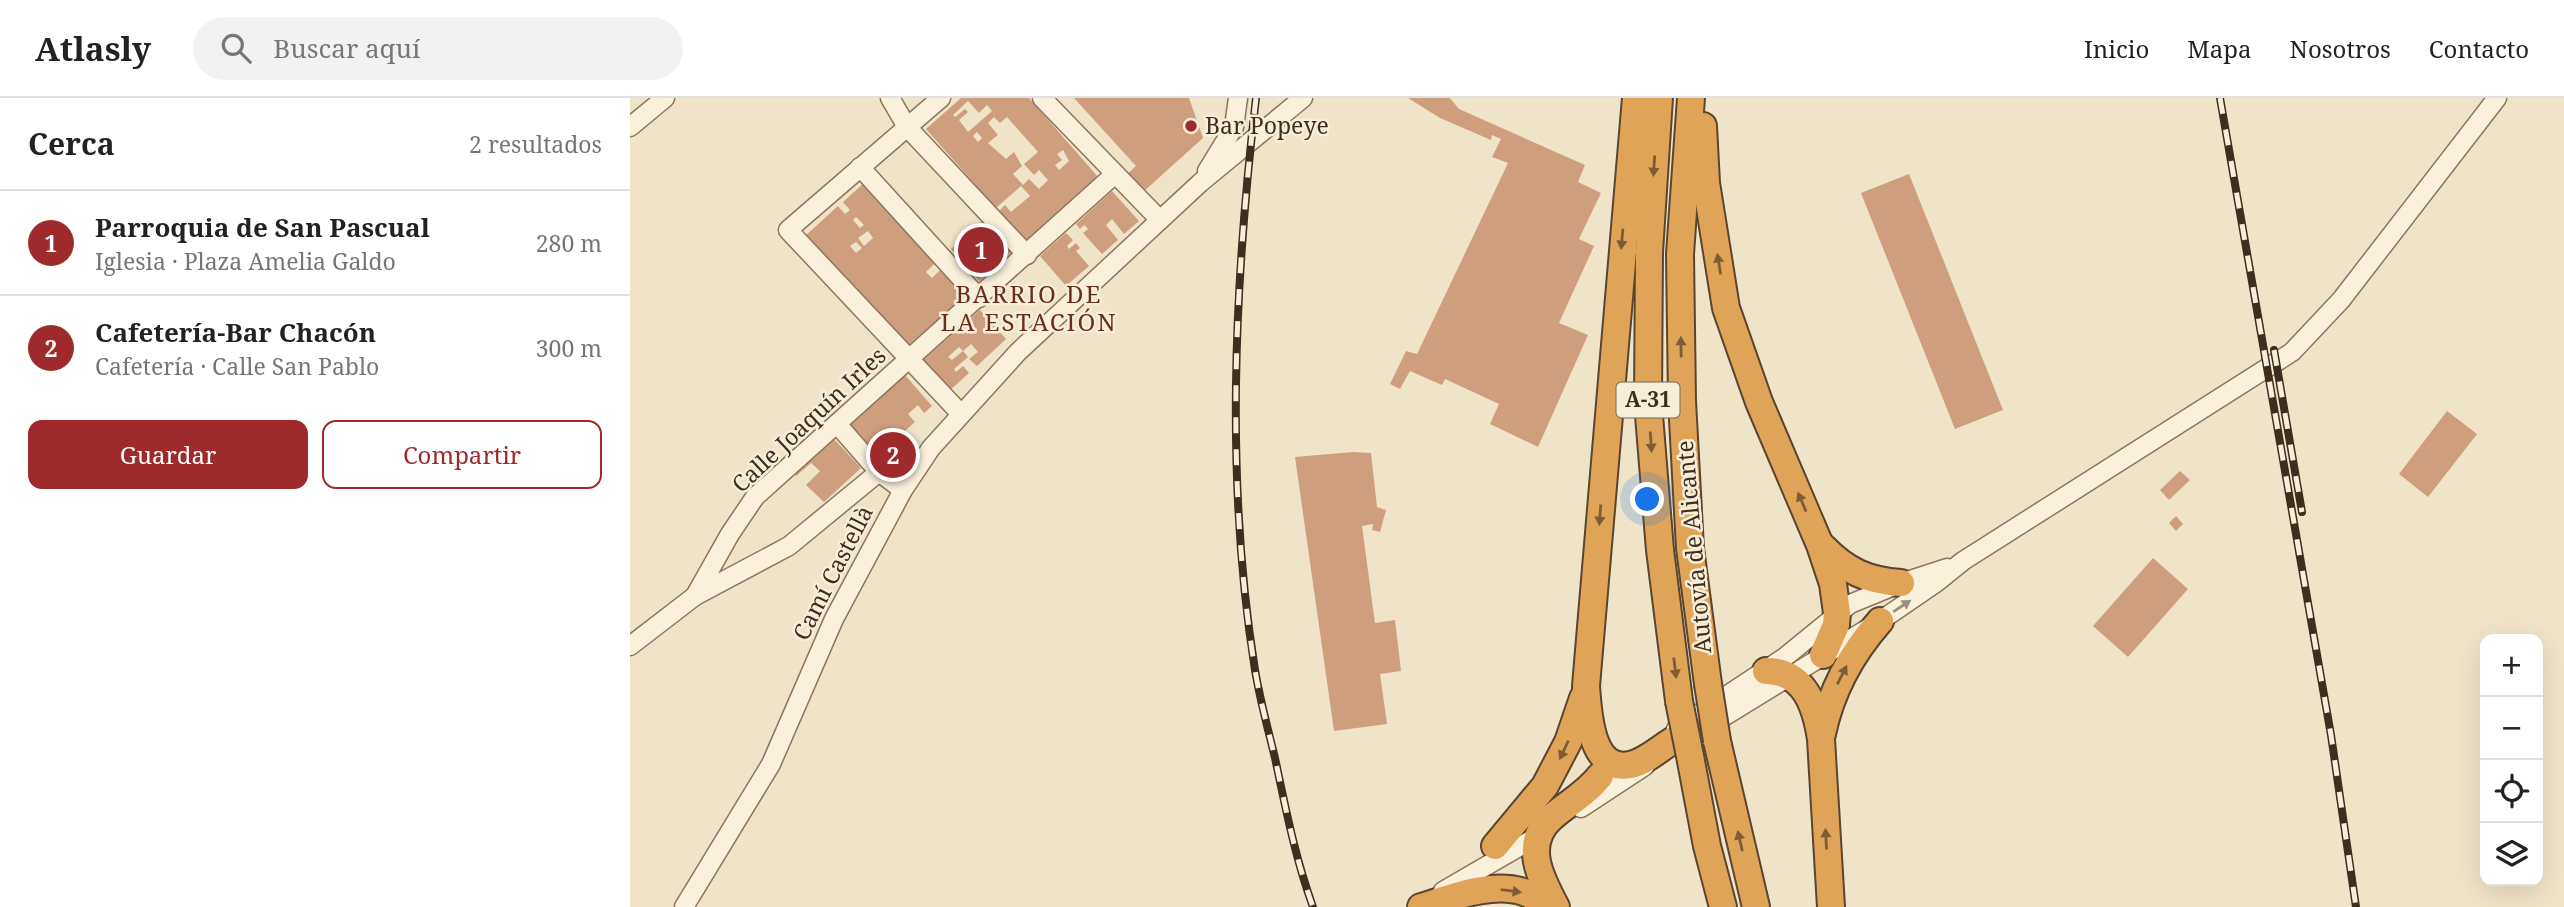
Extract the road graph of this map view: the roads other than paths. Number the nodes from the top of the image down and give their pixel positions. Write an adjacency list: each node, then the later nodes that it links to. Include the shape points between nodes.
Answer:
1 (665, 98): 11 (street)
2 (890, 98): 12 (street)
3 (941, 98): 12 (street)
4 (1042, 98): 14 (street)
5 (1238, 98): 15 (street, via 1234,127)
6 (1303, 98): 15 (street)
7 (1636, 98): 33 (highway, one-way to 33)
8 (1659, 98): 35 (highway, Autovía de Alicante / A-31, one-way to 35, bridge, via 1649,252 1648,404 1679,701)
9 (1693, 98): 24 (highway, one-way to 9, via 1759,402 1726,308 1706,183 1703,118); 35 (highway, Autovía de Alicante / A-31, one-way to 9, bridge, via 1708,684 1690,548 1682,401 1680,254)
10 (2497, 98): 25 (street, via 2341,300 2292,352)
11 (630, 127)
12 (907, 127): 13 (street); 17 (street)
13 (860, 167): 18 (street); 19 (street, via 788,230)
14 (1115, 174): 16 (street); 17 (street, Calle Joaquín Irles)
15 (1200, 183): 16 (street, Camí Castellà)
16 (1160, 220): 20 (street, Camí Castellà, via 1018,352)
17 (1027, 255): 18 (street, Calle Joaquín Irles)
18 (979, 298): 19 (street, Calle Joaquín Irles)
19 (910, 360): 20 (street); 21 (street, Calle Joaquín Irles)
20 (961, 414): 23 (street, Camí Castellà)
21 (837, 424): 22 (street); 27 (street, Calle Joaquín Irles, via 755,498)
22 (879, 471): 23 (street); 27 (street, via 789,547)
23 (903, 490): 40 (street, Camí Castellà, via 834,619 771,764)
24 (1821, 545): 26 (highway, via 1851,571 1881,582); 28 (highway)
25 (1963, 561): 26 (street); 29 (street, one-way to 25)
26 (1901, 583): 28 (street)
27 (695, 596): 30 (street)
28 (1838, 612): 31 (highway, via 1834,635); 32 (street)
29 (1880, 621): 31 (street); 34 (highway, one-way to 29, via 1845,669)
30 (630, 646)
31 (1823, 655): 32 (street)
32 (1777, 674): 34 (highway, via 1797,682 1812,703); 35 (street); 36 (street)
33 (1586, 686): 36 (highway, via 1590,727); 38 (highway, one-way to 38, via 1555,768 1530,807)
34 (1821, 739): 45 (highway, one-way to 34)
35 (1702, 743): 36 (highway, via 1671,742 1631,765); 37 (street); 43 (highway, Autovía de Alicante / A-31, via 1707,846); 44 (highway, Autovía de Alicante / A-31, one-way to 35)
36 (1610, 771): 37 (highway, via 1552,818); 38 (street)
37 (1538, 836): 39 (street); 42 (highway, via 1539,873)
38 (1495, 846): 39 (street)
39 (1428, 901): 41 (street); 42 (highway, one-way to 42, via 1503,889 1525,892)
40 (684, 907)
41 (1414, 907)
42 (1555, 907)
43 (1723, 907)
44 (1756, 907)
45 (1830, 907)

